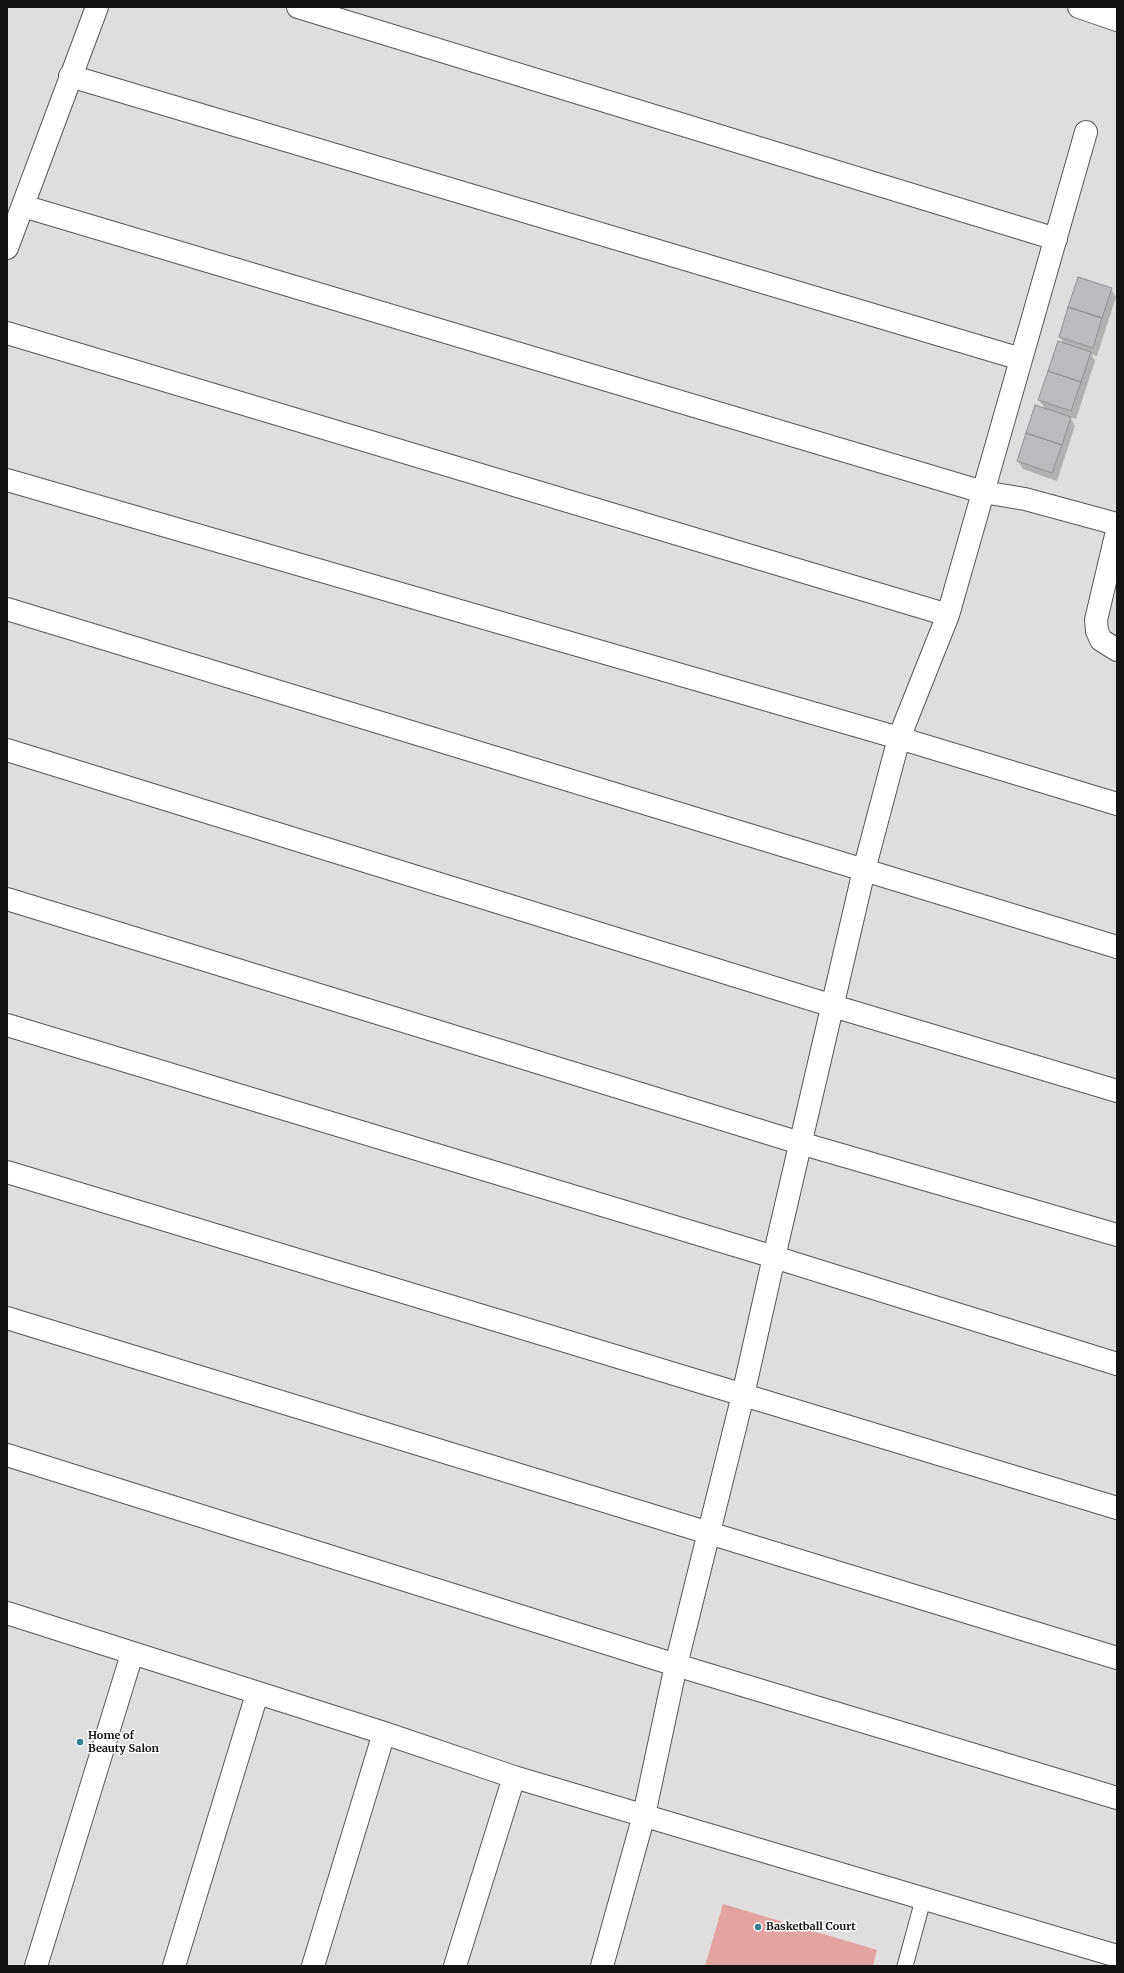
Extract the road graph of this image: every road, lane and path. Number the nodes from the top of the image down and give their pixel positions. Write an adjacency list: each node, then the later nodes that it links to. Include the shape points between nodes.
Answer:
1 (97, 7): 5 (street)
2 (298, 7): 8 (street)
3 (1079, 7): 4 (street)
4 (1117, 20)
5 (70, 76): 7 (street); 11 (street)
6 (1086, 132): 8 (street)
7 (23, 206): 9 (street); 13 (street)
8 (1056, 239): 11 (street)
9 (7, 248)
10 (7, 333): 17 (street)
11 (1021, 359): 13 (street)
12 (7, 480): 19 (street)
13 (983, 492): 14 (street, via 1025,499); 17 (street)
14 (1117, 524)
15 (1117, 531): 18 (street, via 1096,620 1101,640)
16 (7, 609): 22 (street)
17 (948, 615): 19 (street)
18 (1117, 650)
19 (899, 738): 21 (street); 22 (street)
20 (7, 750): 25 (street)
21 (1117, 804)
22 (864, 870): 24 (street); 25 (street)
23 (7, 899): 28 (street)
24 (1117, 947)
25 (833, 1006): 27 (street); 28 (street)
26 (7, 1025): 31 (street)
27 (1117, 1091)
28 (800, 1143): 30 (street); 31 (street)
29 (7, 1172): 34 (street)
30 (1117, 1235)
31 (774, 1257): 33 (street); 34 (street)
32 (7, 1318): 37 (street)
33 (1117, 1364)
34 (744, 1395): 36 (street); 37 (street)
35 (7, 1455): 41 (street)
36 (1117, 1508)
37 (710, 1533): 40 (street); 41 (street)
38 (9, 1619): 39 (street)
39 (132, 1654): 42 (street); 49 (street)
40 (1117, 1658)
41 (676, 1665): 45 (street); 46 (street)
42 (257, 1694): 43 (street); 50 (street)
43 (384, 1733): 44 (street); 51 (street)
44 (514, 1777): 46 (street); 52 (street)
45 (1117, 1798)
46 (644, 1815): 47 (street); 53 (street)
47 (924, 1900): 48 (street); 54 (lane)
48 (1117, 1956)
49 (36, 1966)
50 (174, 1966)
51 (313, 1966)
52 (455, 1966)
53 (602, 1966)
54 (905, 1966)

